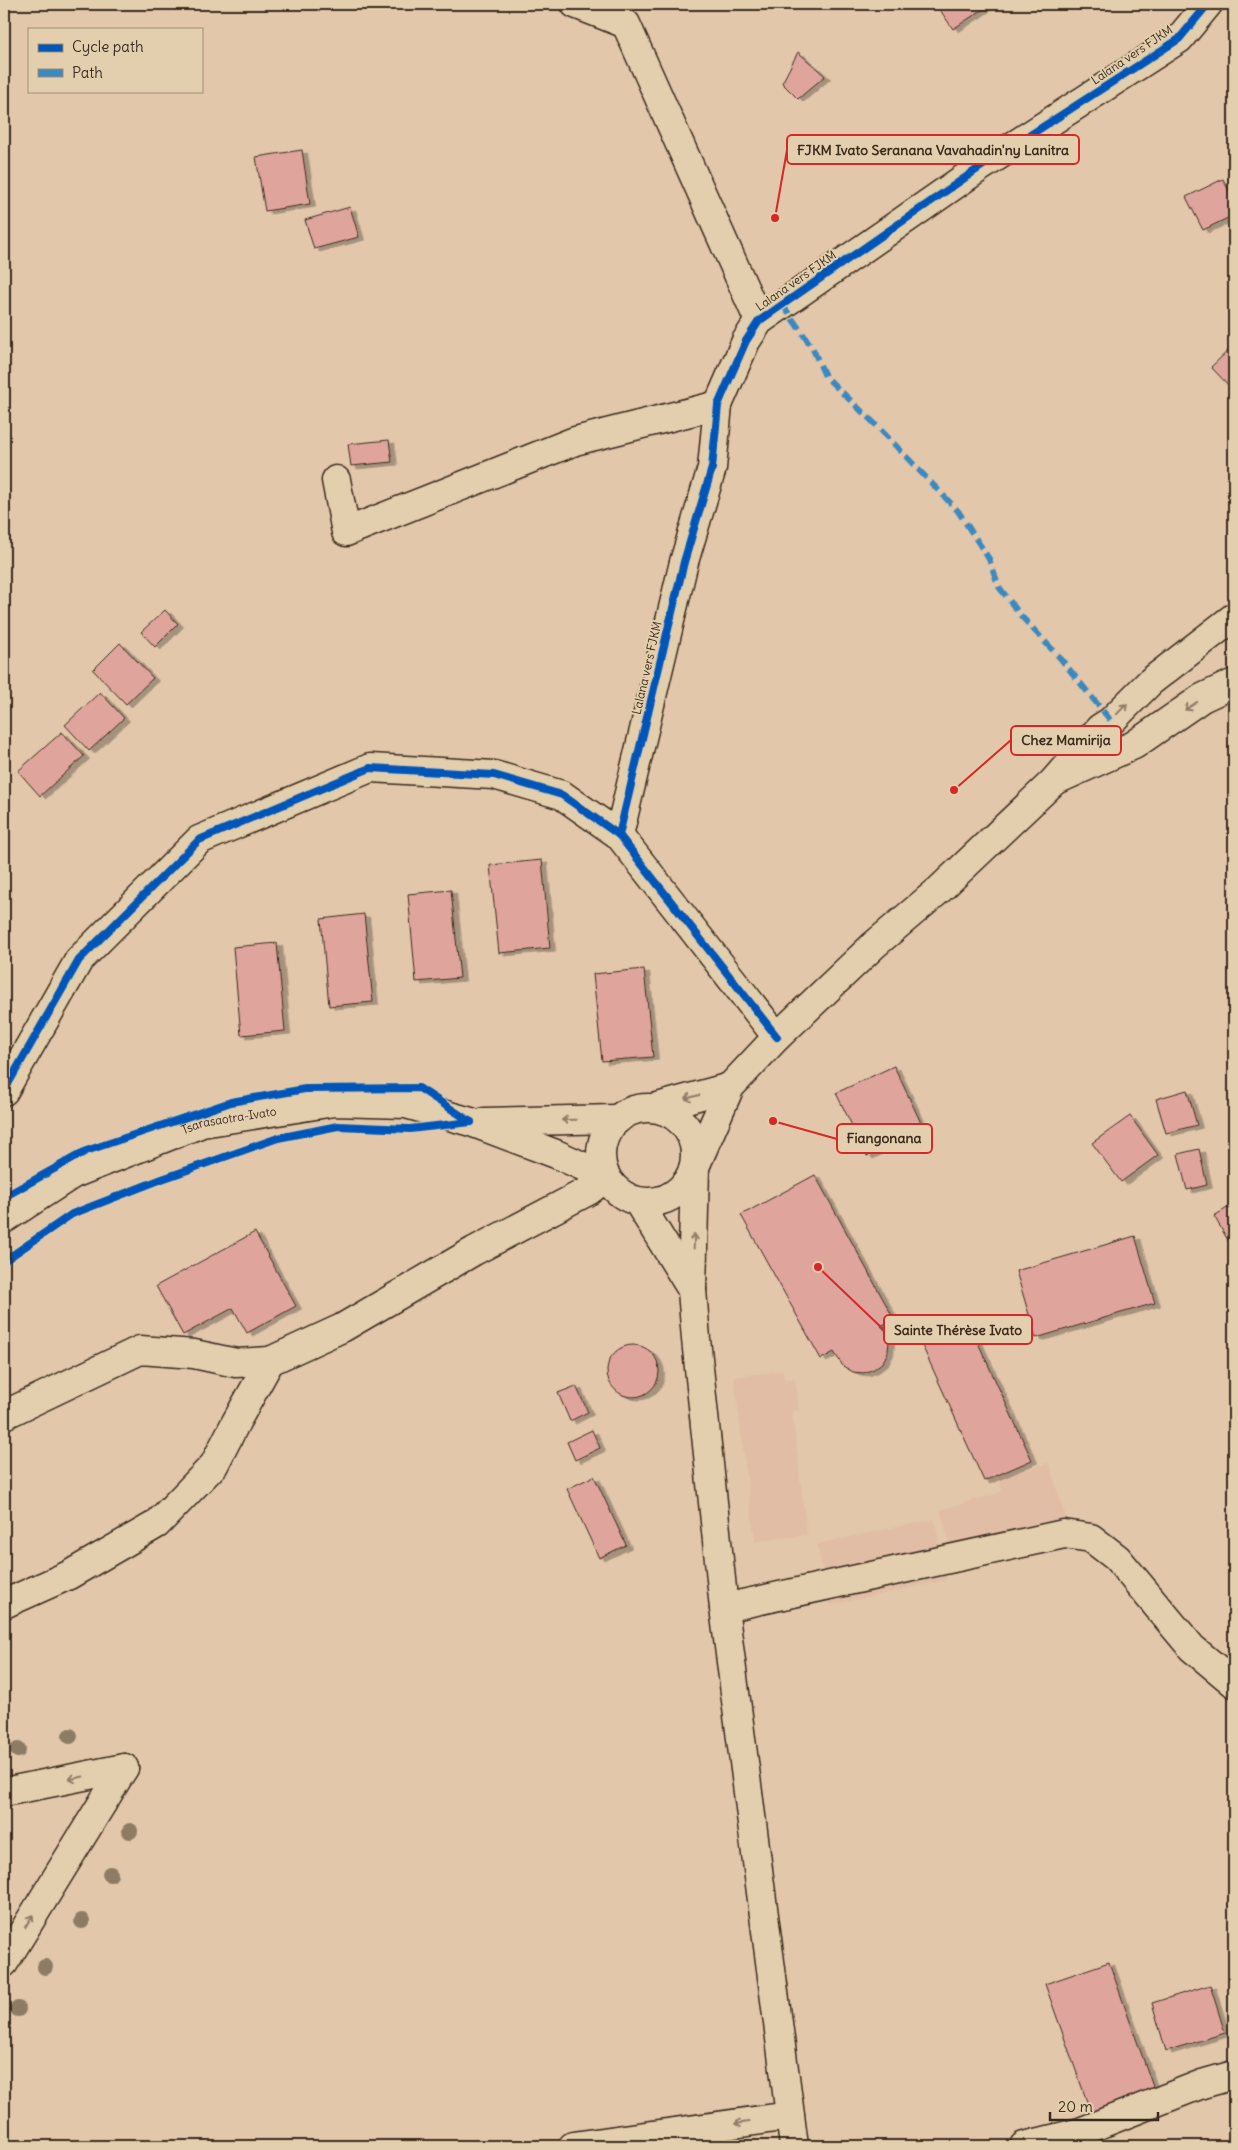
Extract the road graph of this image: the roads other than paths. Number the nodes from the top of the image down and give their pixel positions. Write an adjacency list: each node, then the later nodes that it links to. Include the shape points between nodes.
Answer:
1 (575, 4): 3 (street, via 626,24)
2 (1208, 4): 3 (street, Lalana vers FJKM, via 1179,39 978,168)
3 (759, 321): 4 (street, Lalana vers FJKM, via 746,341)
4 (718, 405): 5 (street, via 575,441 346,532); 9 (street, Lalana vers FJKM, via 712,468 684,562)
5 (336, 480)
6 (1234, 617): 8 (street, one-way to 6, via 1100,728 1150,682)
7 (1234, 683): 8 (street, one-way to 8, via 1202,698 1134,745)
8 (1053, 782): 10 (street)
9 (619, 835): 10 (street); 12 (street, via 562,796 494,775 370,768 199,840 79,960)
10 (777, 1037): 11 (street)
11 (730, 1087): 13 (street, one-way to 13); 16 (street)
12 (4, 1091)
13 (654, 1108): 14 (street, via 635,1110); 16 (street, via 673,1115 688,1128 696,1147)
14 (618, 1119): 15 (street, one-way to 15); 17 (street, via 605,1136 601,1157)
15 (471, 1122): 17 (street); 19 (street, Tsarasaotra-Ivato, via 406,1104 334,1102 202,1123 73,1174)
16 (694, 1167): 18 (street, via 687,1184 673,1196 656,1202); 20 (street, one-way to 16)
17 (606, 1177): 18 (street, via 620,1193); 21 (street, via 590,1190 474,1251 342,1328)
18 (638, 1202): 20 (street)
19 (4, 1219)
20 (692, 1290): 24 (street)
21 (270, 1362): 22 (street, via 236,1363 194,1354 140,1350); 23 (street, via 214,1465 156,1524 69,1575)
22 (4, 1415)
23 (4, 1604)
24 (724, 1608): 25 (street, via 1064,1534 1090,1538 1116,1558 1192,1648); 29 (street)
25 (1234, 1683)
26 (4, 1792): 27 (street, one-way to 26, via 124,1768)
27 (4, 1963)
28 (1234, 2075): 32 (street, via 1202,2084 1080,2132)
29 (790, 2116): 30 (street, one-way to 30); 31 (street)
30 (573, 2146)
31 (794, 2146)
32 (1024, 2146)

